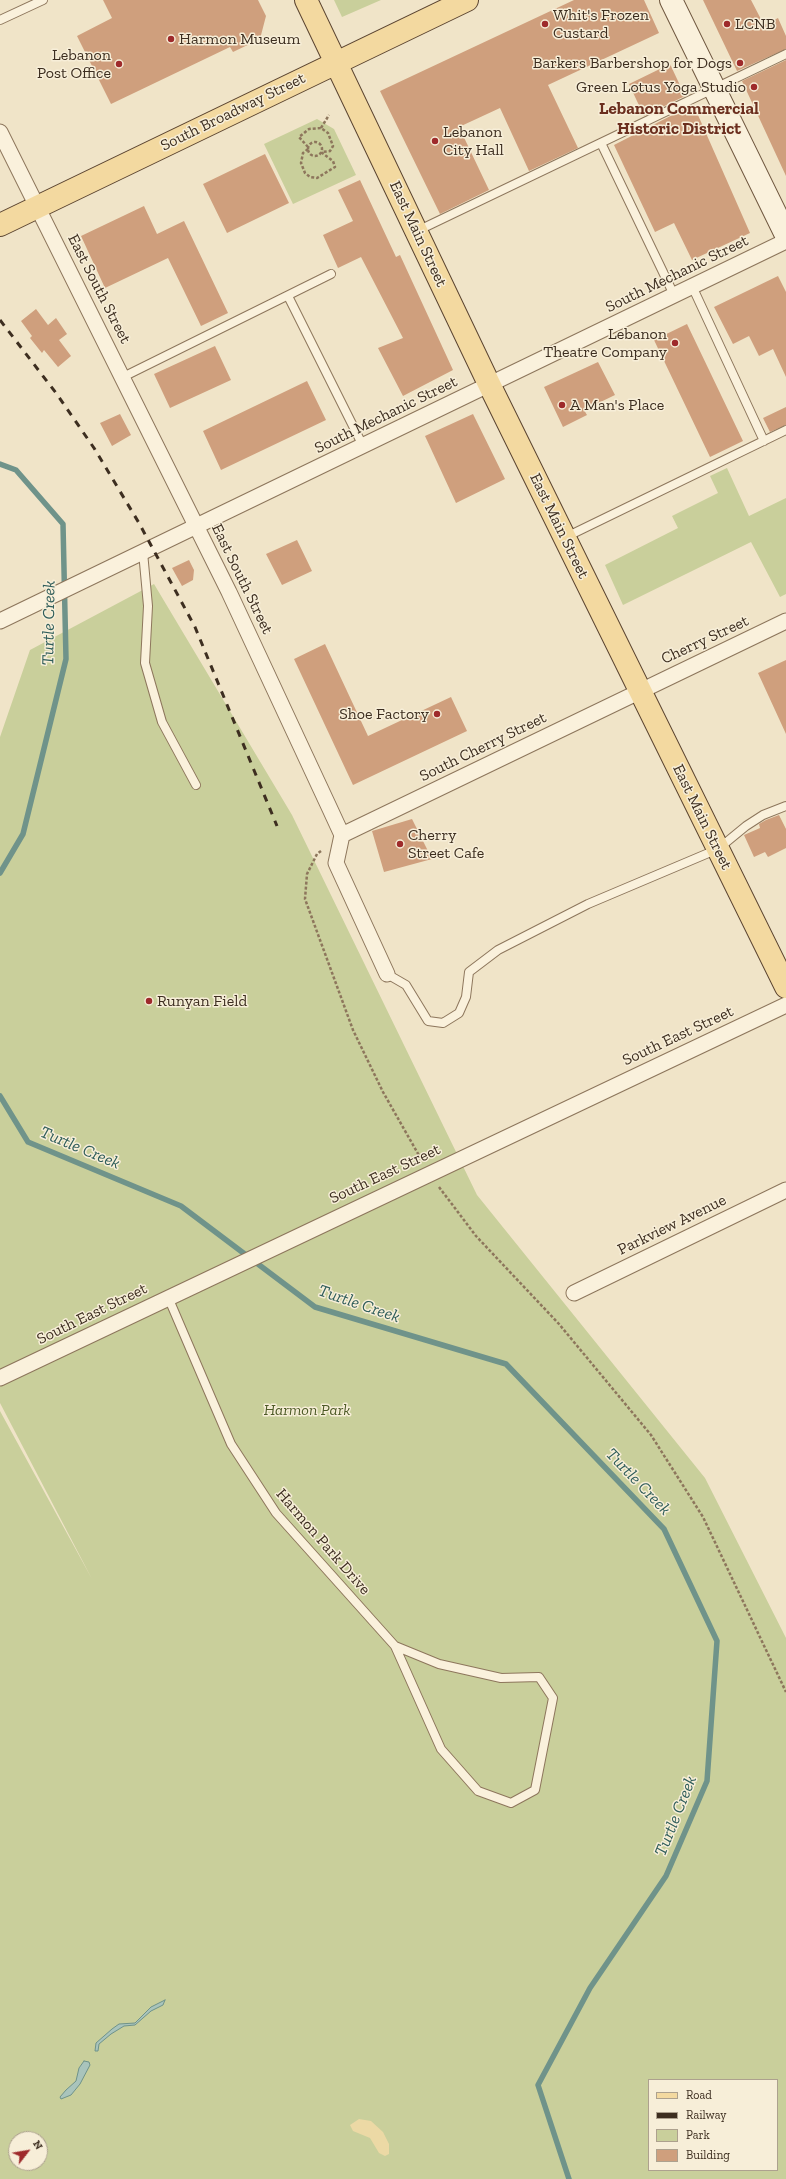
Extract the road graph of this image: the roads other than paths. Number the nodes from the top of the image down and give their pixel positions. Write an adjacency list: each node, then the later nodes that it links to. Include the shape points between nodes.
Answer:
1 (43, 0): 5 (lane)
2 (306, 0): 7 (main road, East Main Street)
3 (467, 0): 7 (main road, South Broadway Street)
4 (671, 0): 8 (street)
5 (0, 20)
6 (786, 54): 8 (lane)
7 (336, 63): 11 (main road, South Broadway Street); 13 (main road, East Main Street)
8 (714, 89): 10 (lane); 14 (street)
9 (0, 132): 11 (street, East South Street)
10 (601, 143): 13 (lane); 18 (lane)
11 (38, 207): 12 (main road, South Broadway Street); 20 (street, East South Street)
12 (0, 225)
13 (416, 231): 21 (main road, East Main Street)
14 (786, 235)
15 (786, 241): 17 (street, South Mechanic Street)
16 (331, 274): 19 (lane)
17 (692, 286): 18 (street, South Mechanic Street); 23 (lane)
18 (674, 295): 21 (street, South Mechanic Street)
19 (288, 296): 20 (lane); 24 (lane)
20 (123, 377): 25 (street, East South Street)
21 (490, 386): 24 (street, South Mechanic Street); 26 (main road, East Main Street)
22 (786, 430): 23 (lane)
23 (764, 441): 26 (lane)
24 (362, 446): 25 (street, South Mechanic Street)
25 (197, 526): 27 (street, South Mechanic Street); 33 (street, East South Street)
26 (565, 538): 30 (main road, East Main Street)
27 (143, 552): 28 (street, South Mechanic Street); 31 (lane, via 148,606 145,663 162,722)
28 (0, 621)
29 (786, 621): 30 (street, Cherry Street)
30 (640, 691): 33 (street, South Cherry Street); 34 (main road, East Main Street)
31 (196, 785)
32 (786, 806): 34 (lane, via 746,826)
33 (342, 835): 35 (street, via 336,863)
34 (718, 849): 35 (lane, via 588,904 498,950 469,972 466,997 460,1013 443,1022 428,1022 406,984); 36 (main road, East Main Street)
35 (387, 974)
36 (786, 987)
37 (786, 1005): 40 (street, South East Street)
38 (786, 1190): 39 (street, Parkview Avenue)
39 (574, 1293)
40 (168, 1297): 41 (street, South East Street); 42 (lane, Harmon Park Drive, via 235,1451 276,1513)
41 (0, 1378)
42 (395, 1646): 42 (lane, via 441,1749 478,1791 511,1803 535,1790 553,1698 539,1677 494,1676 439,1664)

